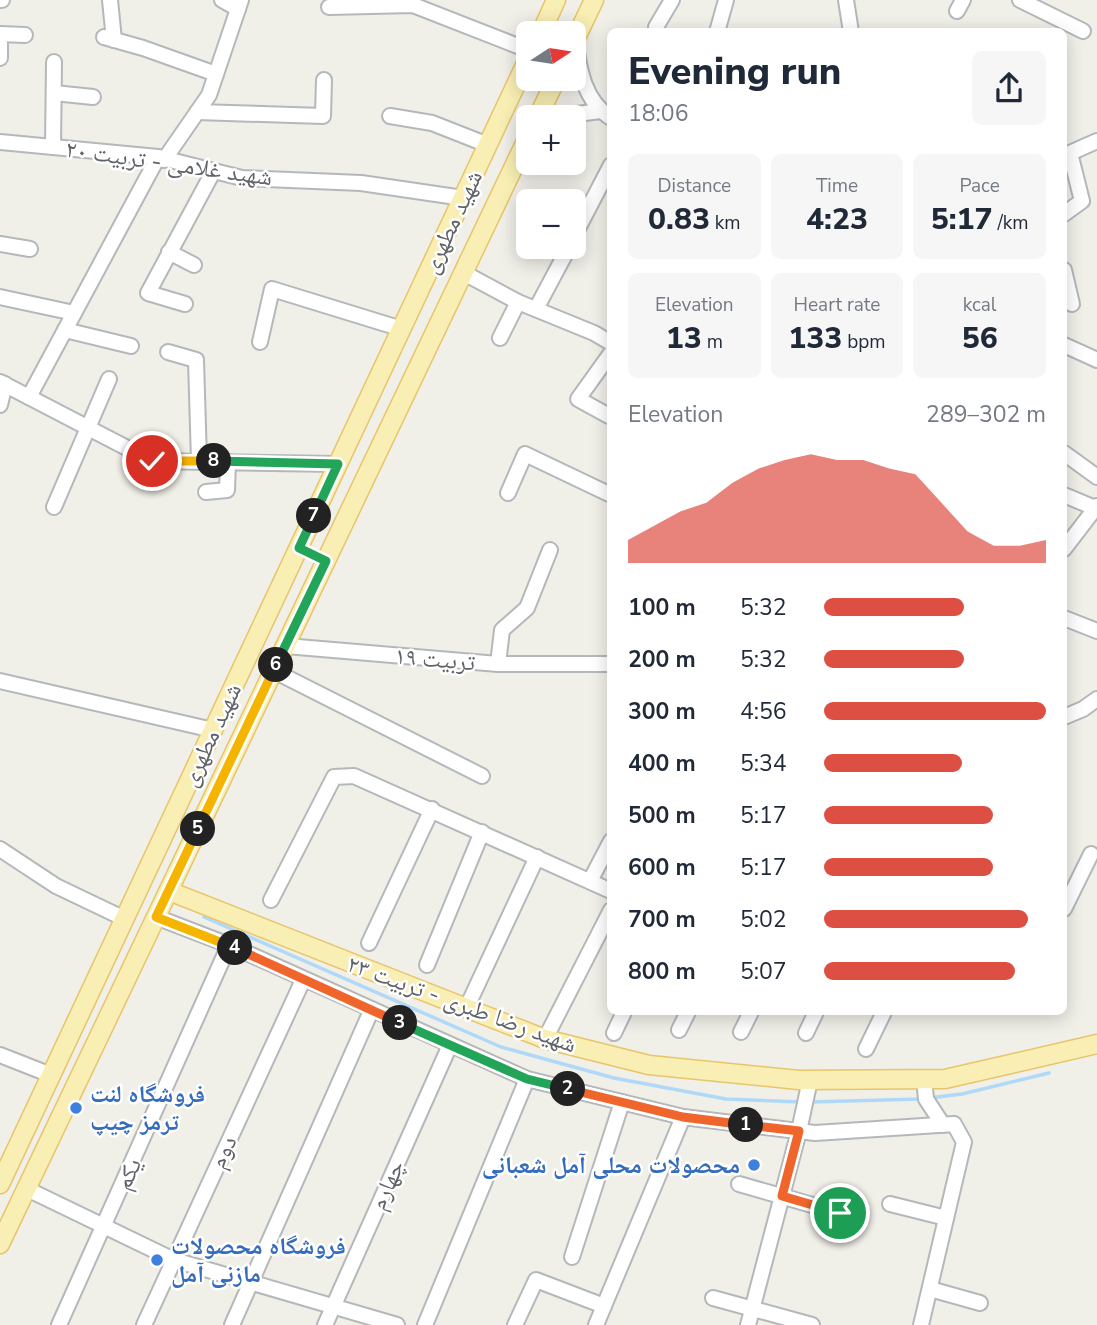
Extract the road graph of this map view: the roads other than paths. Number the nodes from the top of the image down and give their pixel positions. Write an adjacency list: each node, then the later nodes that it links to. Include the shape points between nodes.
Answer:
1 (110, 0): 24 (street, via 109,39)
2 (222, 0): 9 (street)
3 (556, 0): 11 (main road)
4 (594, 0): 12 (main road)
5 (671, 0): 13 (street)
6 (726, 0): 15 (street)
7 (846, 0): 16 (street)
8 (1020, 0): 14 (street)
9 (240, 4): 24 (street)
10 (329, 7): 21 (street, via 413,5)
11 (546, 21)
12 (584, 21)
13 (656, 27)
14 (1066, 27): 17 (street)
15 (718, 28)
16 (850, 28)
17 (1083, 31)
18 (0, 34): 19 (street)
19 (24, 35)
20 (0, 43): 22 (street)
21 (516, 45)
22 (0, 58)
23 (54, 62): 28 (street)
24 (216, 74): 30 (street)
25 (324, 80): 30 (street, via 323,116)
26 (516, 85): 36 (main road, شهید مطهری)
27 (586, 87): 31 (street)
28 (54, 93): 29 (street); 37 (street)
29 (93, 97)
30 (197, 112): 39 (street)
31 (605, 115): 33 (street)
32 (390, 116): 36 (street, via 432,124)
33 (586, 116)
34 (1097, 141): 38 (street)
35 (0, 142): 37 (street, شهید غلامی - تربیت ۲۰)
36 (488, 145): 43 (main road, شهید مطهری)
37 (53, 147): 39 (street, شهید غلامی - تربیت ۲۰)
38 (1067, 153): 44 (street, via 1082,201)
39 (161, 158): 41 (street, شهید غلامی - تربیت ۲۰); 58 (street)
40 (516, 162): 51 (main road, شهید مطهری)
41 (213, 172): 43 (street, شهید غلامی - تربیت ۲۰, via 242,178 361,183); 48 (street)
42 (607, 172): 45 (street)
43 (463, 198): 59 (main road, شهید مطهری)
44 (1067, 212)
45 (586, 213)
46 (0, 244): 47 (street)
47 (30, 249)
48 (169, 252): 50 (street); 55 (street, via 148,293)
49 (563, 259): 57 (street)
50 (194, 265)
51 (464, 273): 54 (street); 89 (main road, شهید مطهری)
52 (1067, 283): 56 (street)
53 (0, 297): 58 (street)
54 (518, 302): 57 (street); 61 (street)
55 (185, 304)
56 (1072, 304)
57 (537, 309): 62 (street)
58 (74, 313): 60 (street)
59 (402, 329): 63 (street, via 272,289); 78 (main road, شهید مطهری)
60 (65, 330): 64 (street); 71 (street)
61 (500, 338)
62 (607, 340)
63 (260, 342)
64 (131, 346)
65 (1067, 346): 68 (street)
66 (168, 352): 76 (street, via 196,360)
67 (607, 359): 73 (street, via 578,399)
68 (1097, 360)
69 (108, 379): 74 (street)
70 (2, 383): 71 (street); 72 (street)
71 (29, 397): 74 (street)
72 (0, 405)
73 (607, 415)
74 (88, 428): 76 (street, via 152,461); 84 (street)
75 (1067, 455): 79 (street)
76 (199, 461): 77 (street)
77 (228, 462): 78 (street); 80 (street, via 227,490)
78 (338, 464): 87 (main road, شهید مطهری)
79 (1097, 477)
80 (206, 492)
81 (508, 492): 82 (street, via 526,454)
82 (607, 493)
83 (1067, 496): 85 (street)
84 (54, 507)
85 (1096, 507): 86 (street)
86 (1067, 545)
87 (299, 548): 89 (main road); 99 (main road, شهید مطهری)
88 (550, 550): 93 (street, تربیت ۱۹, via 527,607 502,630)
89 (326, 561): 92 (main road, شهید مطهری)
90 (1067, 619): 91 (street)
91 (1097, 631)
92 (286, 646): 93 (street, تربیت ۱۹); 95 (main road, شهید مطهری)
93 (498, 664): 94 (street)
94 (607, 664)
95 (274, 671): 100 (street); 109 (main road, شهید مطهری)
96 (0, 681): 99 (street)
97 (1097, 699): 98 (street)
98 (1067, 718)
99 (213, 730): 114 (main road, شهید مطهری)
100 (482, 776)
101 (432, 809): 102 (street); 110 (street, via 354,776 334,777); 115 (street)
102 (482, 832): 106 (street); 117 (street)
103 (0, 849): 114 (street, via 56,886)
104 (607, 849): 107 (street)
105 (1091, 854): 111 (street)
106 (537, 857): 107 (street); 119 (street)
107 (590, 881): 108 (street)
108 (607, 889)
109 (169, 891): 112 (main road, شهید مطهری); 119 (main road, شهید رضا طبری - تربیت ۲۳)
110 (271, 900)
111 (1067, 903)
112 (156, 917): 116 (street); 145 (main road, شهید مطهری)
113 (607, 918): 130 (street)
114 (125, 919): 135 (main road, شهید مطهری)
115 (369, 943)
116 (229, 945): 118 (street); 150 (street, یکم)
117 (427, 965)
118 (303, 980): 120 (street); 153 (street, دوم)
119 (466, 1009): 130 (main road, شهید رضا طبری - تربیت ۲۳)
120 (371, 1011): 132 (street); 154 (street)
121 (623, 1015): 128 (street)
122 (686, 1015): 126 (street)
123 (750, 1015): 127 (street)
124 (815, 1015): 129 (street)
125 (883, 1015): 133 (street)
126 (679, 1030)
127 (741, 1032)
128 (614, 1033)
129 (806, 1033)
130 (545, 1039): 138 (main road, شهید رضا طبری - تربیت ۲۳, via 649,1065)
131 (1097, 1044): 137 (main road, شهید رضا طبری - تربیت ۲۳, via 945,1079)
132 (450, 1045): 136 (street); 158 (street, چهارم)
133 (866, 1049)
134 (0, 1055): 135 (street)
135 (51, 1075): 143 (main road, شهید مطهری)
136 (527, 1079): 139 (street); 161 (street)
137 (924, 1079): 138 (main road, شهید رضا طبری - تربیت ۲۳); 141 (street, via 926,1099)
138 (810, 1080): 142 (street)
139 (622, 1102): 140 (street); 152 (street)
140 (683, 1117): 142 (street); 159 (street)
141 (943, 1125): 142 (street); 149 (street, via 954,1124 964,1143)
142 (799, 1131): 146 (street)
143 (0, 1184)
144 (739, 1184): 146 (street)
145 (27, 1189): 150 (street); 151 (main road, شهید مطهری)
146 (782, 1196): 148 (street); 160 (street)
147 (890, 1204): 149 (street)
148 (840, 1213)
149 (946, 1218): 155 (street)
150 (105, 1226): 153 (street); 162 (street, یکم)
151 (0, 1244)
152 (572, 1257)
153 (174, 1260): 154 (street); 163 (street, دوم)
154 (251, 1281): 158 (street); 164 (street)
155 (930, 1289): 157 (street); 171 (street)
156 (713, 1298): 160 (street)
157 (980, 1303)
158 (334, 1305): 165 (street, چهارم); 166 (street)
159 (604, 1306): 167 (street, via 536,1280); 168 (street)
160 (753, 1308): 169 (street); 170 (street)
161 (428, 1320)
162 (59, 1325)
163 (144, 1325)
164 (232, 1325)
165 (325, 1325)
166 (397, 1325)
167 (515, 1325)
168 (596, 1325)
169 (748, 1325)
170 (812, 1325)
171 (921, 1325)

